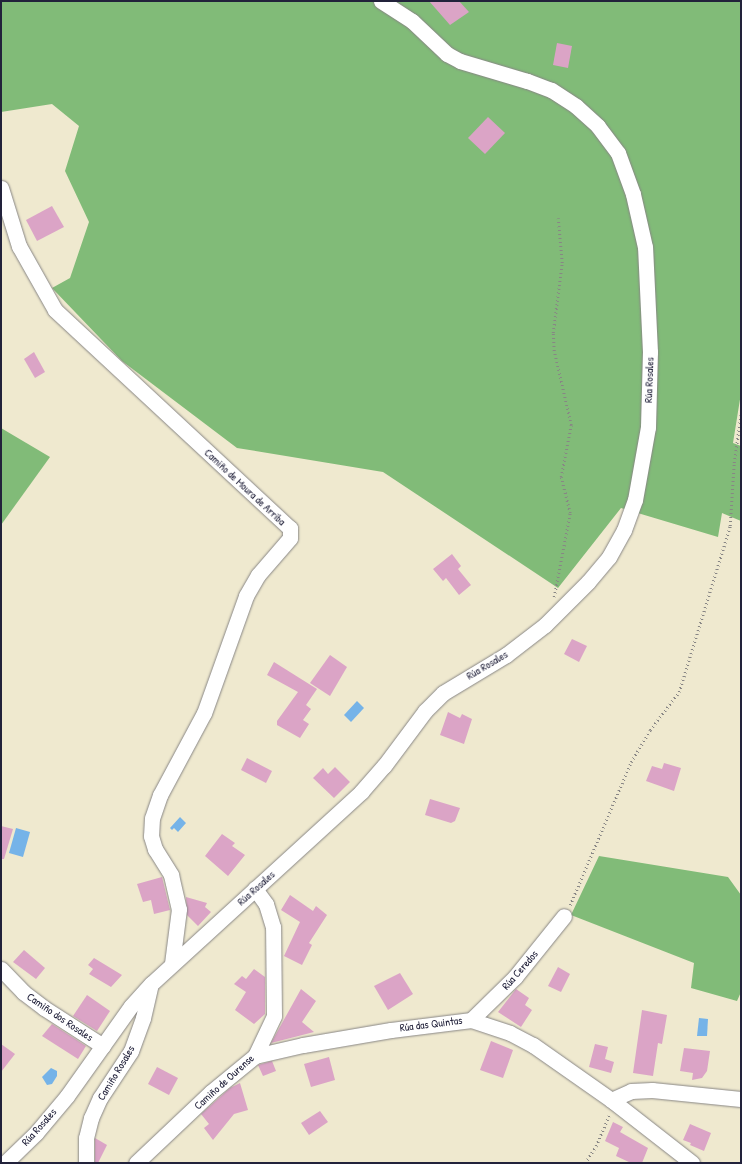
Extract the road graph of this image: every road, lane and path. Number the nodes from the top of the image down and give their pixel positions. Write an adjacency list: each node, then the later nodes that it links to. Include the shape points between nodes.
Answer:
1 (381, 1): 5 (street, Rúa Rosales, via 412,20 447,54 460,61 551,90 576,106 598,126 618,153 634,194 646,262 650,352 648,427 635,500 624,530 609,557)
2 (1, 188): 8 (street, Camiño de Moura de Arriba, via 19,246 55,310 290,528 290,538 258,575 246,596 204,713 160,795 152,818 151,836 155,849 171,875 179,909)
3 (558, 218): 5 (path, via 562,263 553,333 554,351 570,425 562,477 570,513 554,592)
4 (741, 413): 7 (path, via 734,463 730,526 679,692 650,730 631,762 586,872)
5 (554, 616): 6 (street, Rúa Rosales, via 506,655 443,693 425,711 361,792)
6 (256, 889): 8 (street, Rúa Rosales); 13 (street, Camiño de Ourense, via 268,909 273,927 276,997 274,1016)
7 (564, 916): 11 (street, Rúa Ceredos, via 515,977)
8 (172, 964): 10 (street, Rúa Rosales)
9 (1, 969): 12 (street, Camiño dos Rosales, via 44,1008)
10 (151, 984): 12 (street, Rúa Rosales); 17 (street, Camiño Rosales, via 143,1018 131,1051 100,1098 91,1118 86,1138)
11 (471, 1020): 13 (street, Rúa das Quintas, via 391,1030); 15 (street, Rúa das Quintas, via 510,1033 533,1045)
12 (103, 1046): 16 (street, Rúa Rosales, via 45,1123)
13 (255, 1056): 18 (street, Camiño de Ourense, via 211,1092)
14 (741, 1099): 15 (street, via 652,1090 631,1091)
15 (612, 1101): 19 (path, via 596,1146); 20 (street, Rúa das Quintas)
16 (5, 1163)
17 (86, 1163)
18 (136, 1163)
19 (585, 1163)
20 (692, 1163)

